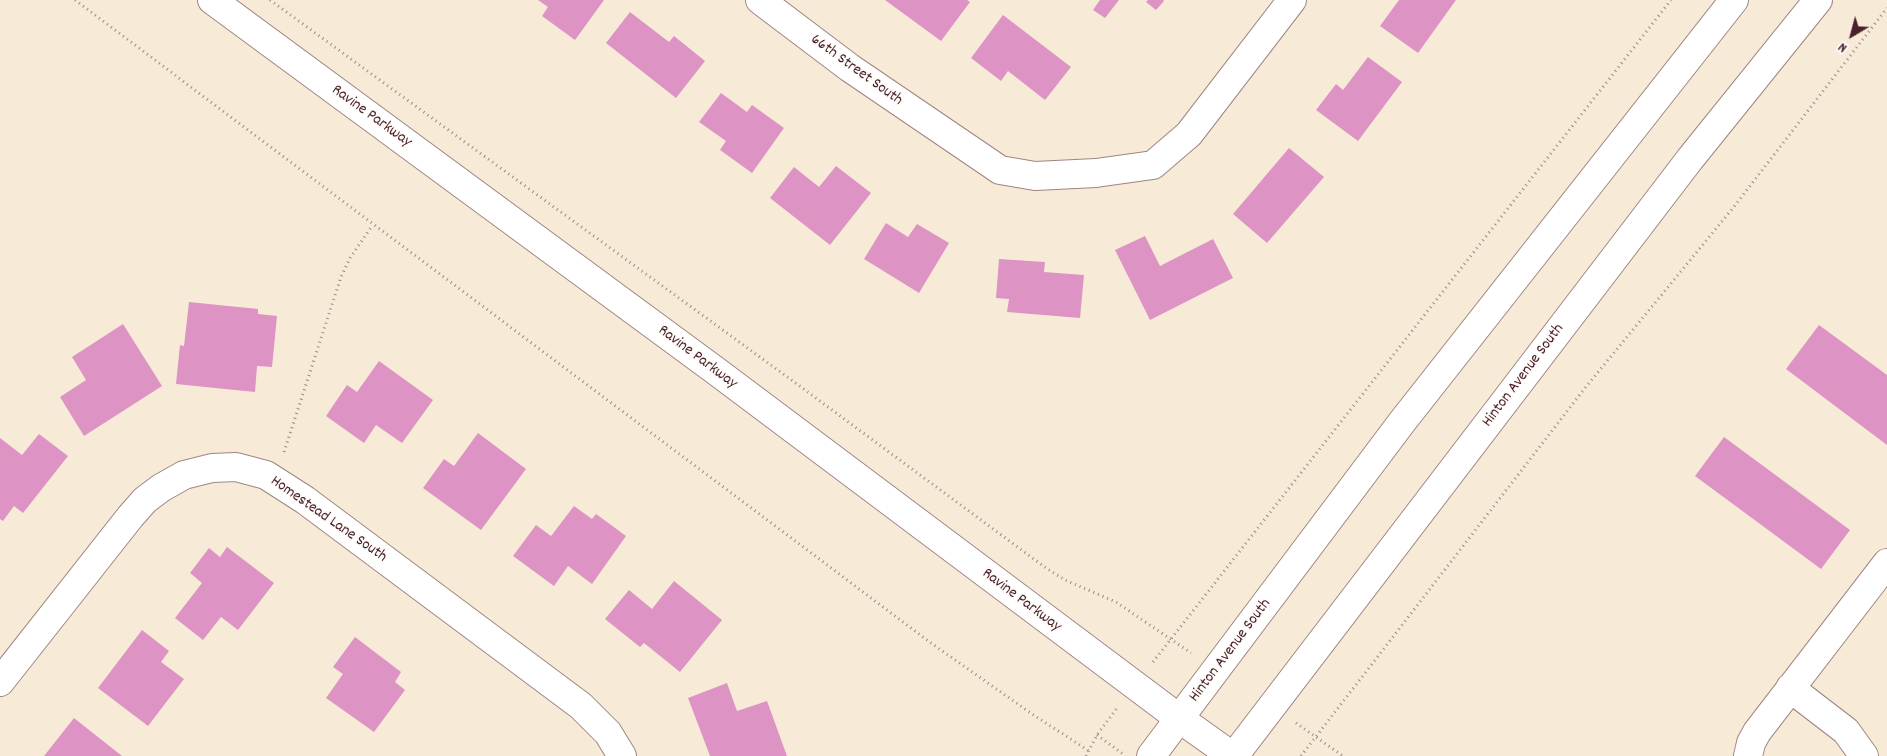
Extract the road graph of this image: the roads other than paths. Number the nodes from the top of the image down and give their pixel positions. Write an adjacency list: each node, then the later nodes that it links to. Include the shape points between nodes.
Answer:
1 (212, 0): 9 (street, Ravine Parkway, via 716,371)
2 (760, 0): 3 (street, 66th Street South, via 850,68 1000,170 1035,176 1096,174 1153,165 1189,134)
3 (1292, 0)
4 (1734, 0): 9 (street, Hinton Avenue South, via 1402,422)
5 (1818, 0): 12 (street, Hinton Avenue South, via 1690,159)
6 (1887, 563): 8 (street)
7 (0, 682): 10 (street, Homestead Lane South, via 130,517 161,488 184,475 220,467 245,468 275,480 305,500 581,706 608,732)
8 (1790, 688): 13 (street, via 1757,732); 14 (street, via 1846,731)
9 (1180, 719): 11 (street, Hinton Avenue South); 12 (street, Ravine Parkway)
10 (622, 756)
11 (1151, 756)
12 (1233, 756)
13 (1748, 756)
14 (1864, 756)

